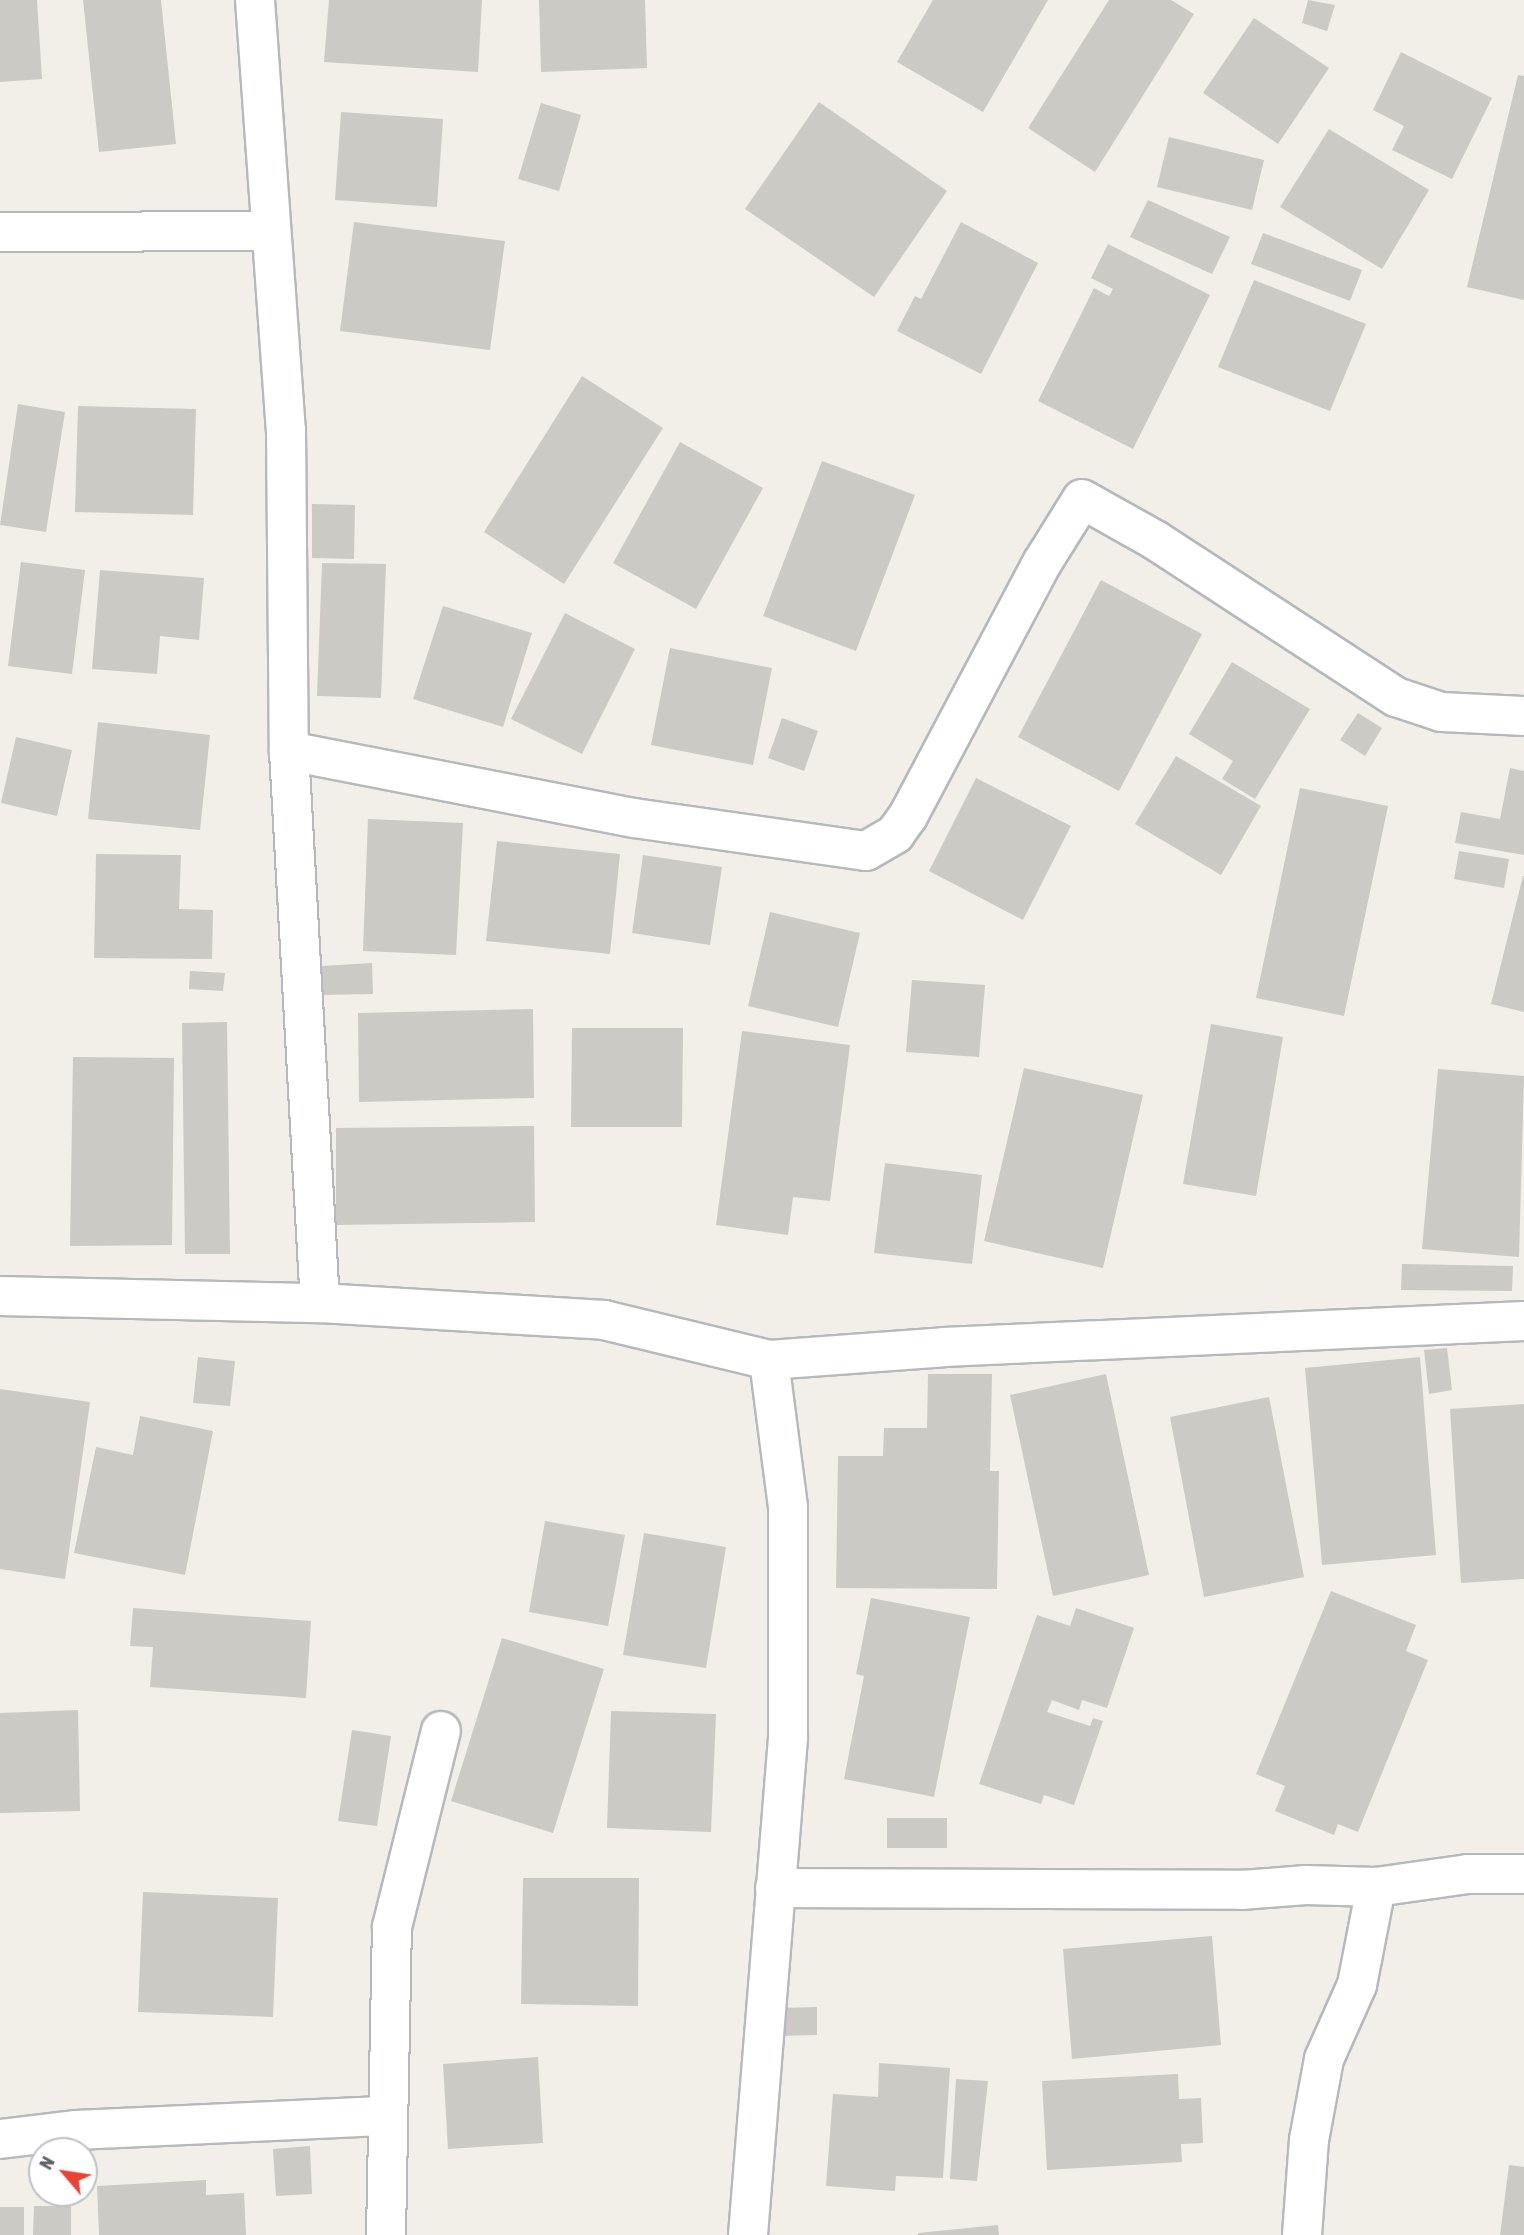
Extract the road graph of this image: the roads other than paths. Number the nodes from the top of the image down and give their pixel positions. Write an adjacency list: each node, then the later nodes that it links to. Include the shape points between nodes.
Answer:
1 (255, 0): 2 (street)
2 (271, 231): 3 (street); 5 (street, via 286,430)
3 (0, 232)
4 (1524, 716): 5 (street, via 1441,712 1396,697 1155,540 1082,499 1042,563 908,816 895,834 866,851 634,818)
5 (289, 751): 7 (street)
6 (0, 1296): 7 (street)
7 (320, 1303): 9 (street, via 604,1320)
8 (1524, 1321): 9 (street, via 944,1347)
9 (769, 1360): 13 (street, via 788,1507 788,1737)
10 (441, 1731): 14 (street, via 392,1927)
11 (1524, 1874): 12 (street, via 1468,1874)
12 (1376, 1887): 13 (street); 18 (street, via 1357,1985 1324,2059 1309,2140)
13 (775, 1888): 17 (street)
14 (388, 2116): 15 (street, via 76,2130); 16 (street)
15 (0, 2139)
16 (386, 2235)
17 (748, 2235)
18 (1302, 2235)

